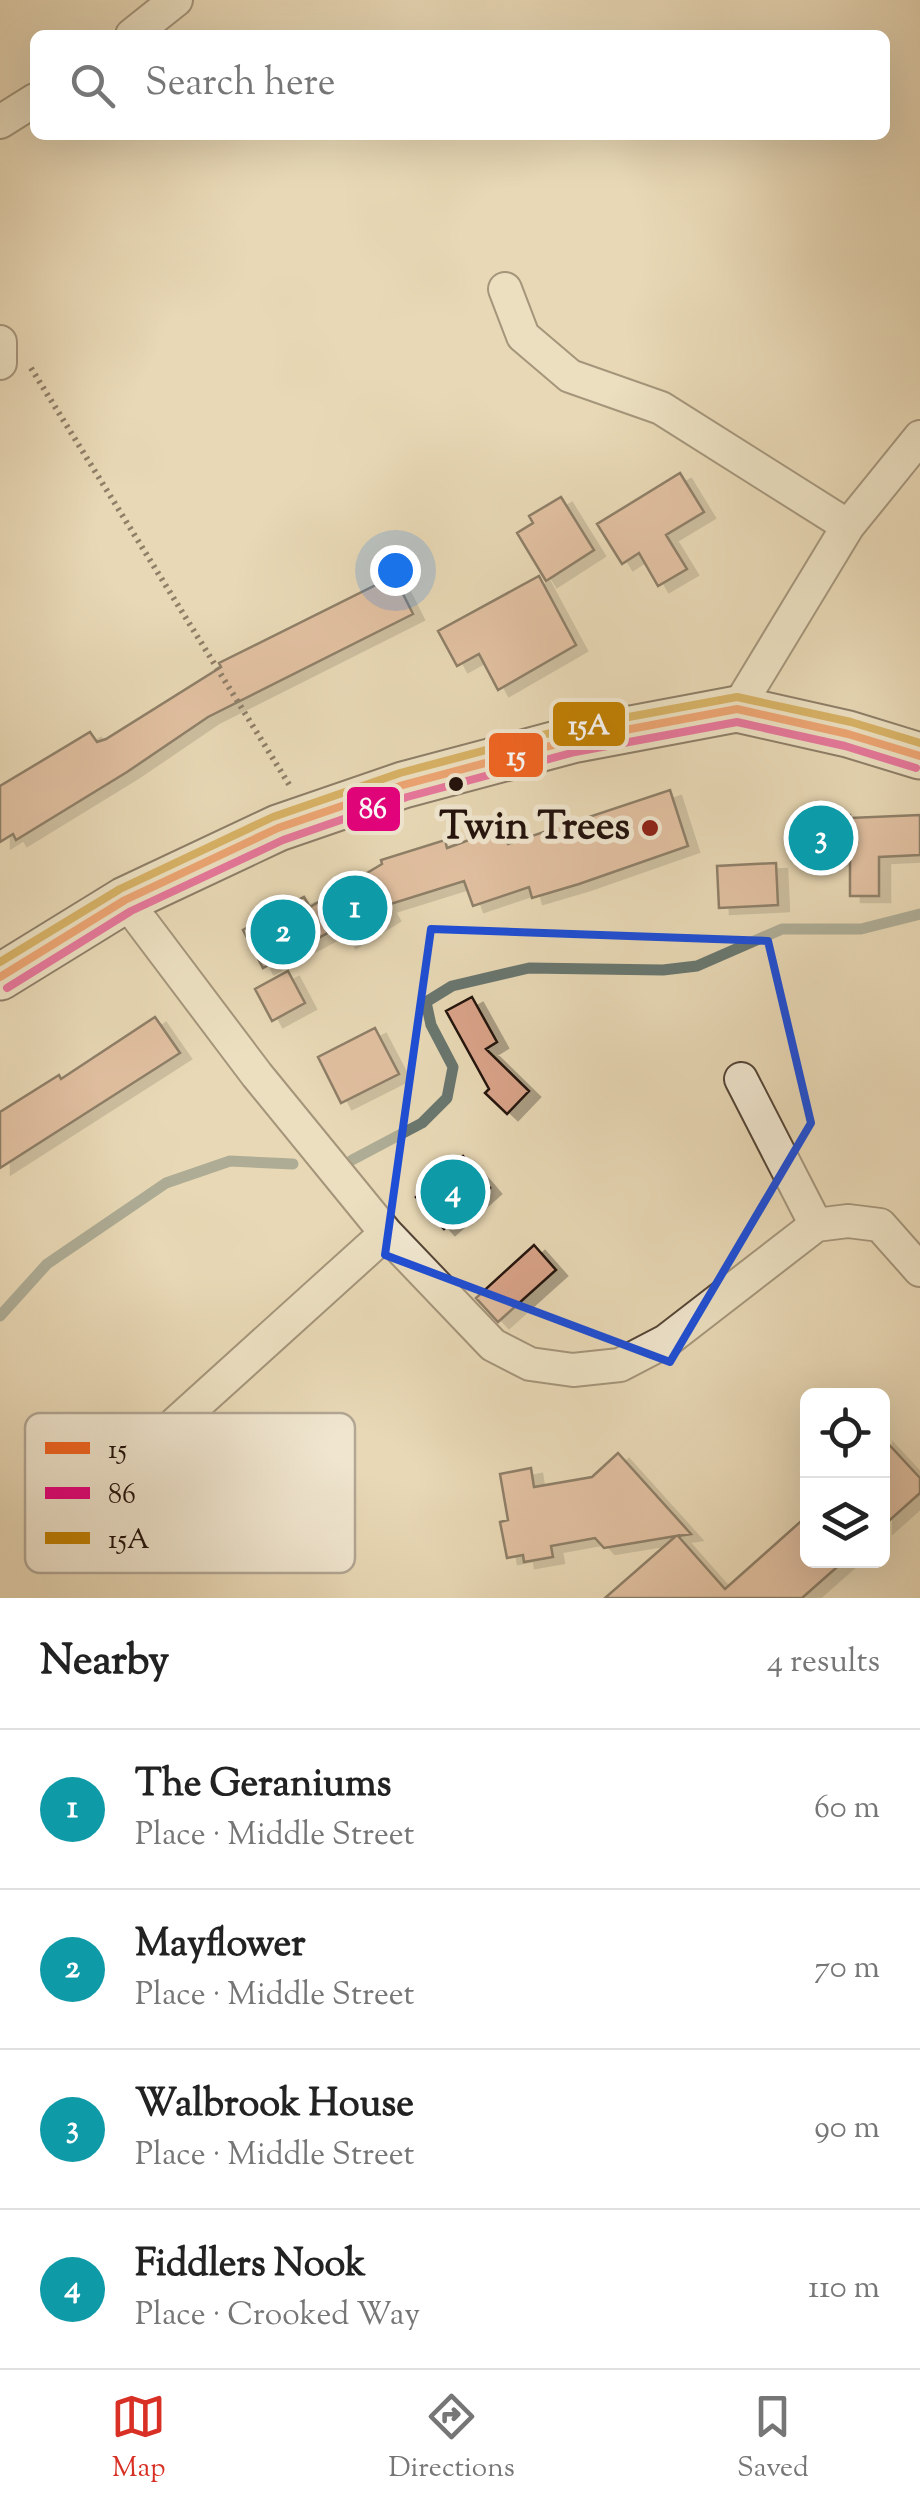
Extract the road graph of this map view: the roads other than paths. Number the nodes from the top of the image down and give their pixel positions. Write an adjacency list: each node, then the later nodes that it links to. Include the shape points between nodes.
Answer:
1 (176, 0): 2 (street)
2 (138, 30)
3 (30, 103): 4 (street)
4 (0, 122)
5 (506, 288): 7 (street, via 523,336 570,376 660,408)
6 (920, 437): 7 (street)
7 (848, 526): 8 (street)
8 (737, 708): 9 (street); 10 (street, via 572,740 403,785 278,828)
9 (920, 756)
10 (124, 900): 11 (street); 14 (street)
11 (0, 977)
12 (741, 1080): 13 (street)
13 (816, 1225): 14 (street, via 666,1341 620,1365 573,1370 530,1364 493,1345); 15 (street, via 880,1225)
14 (386, 1232): 16 (street)
15 (920, 1270)
16 (187, 1413)

